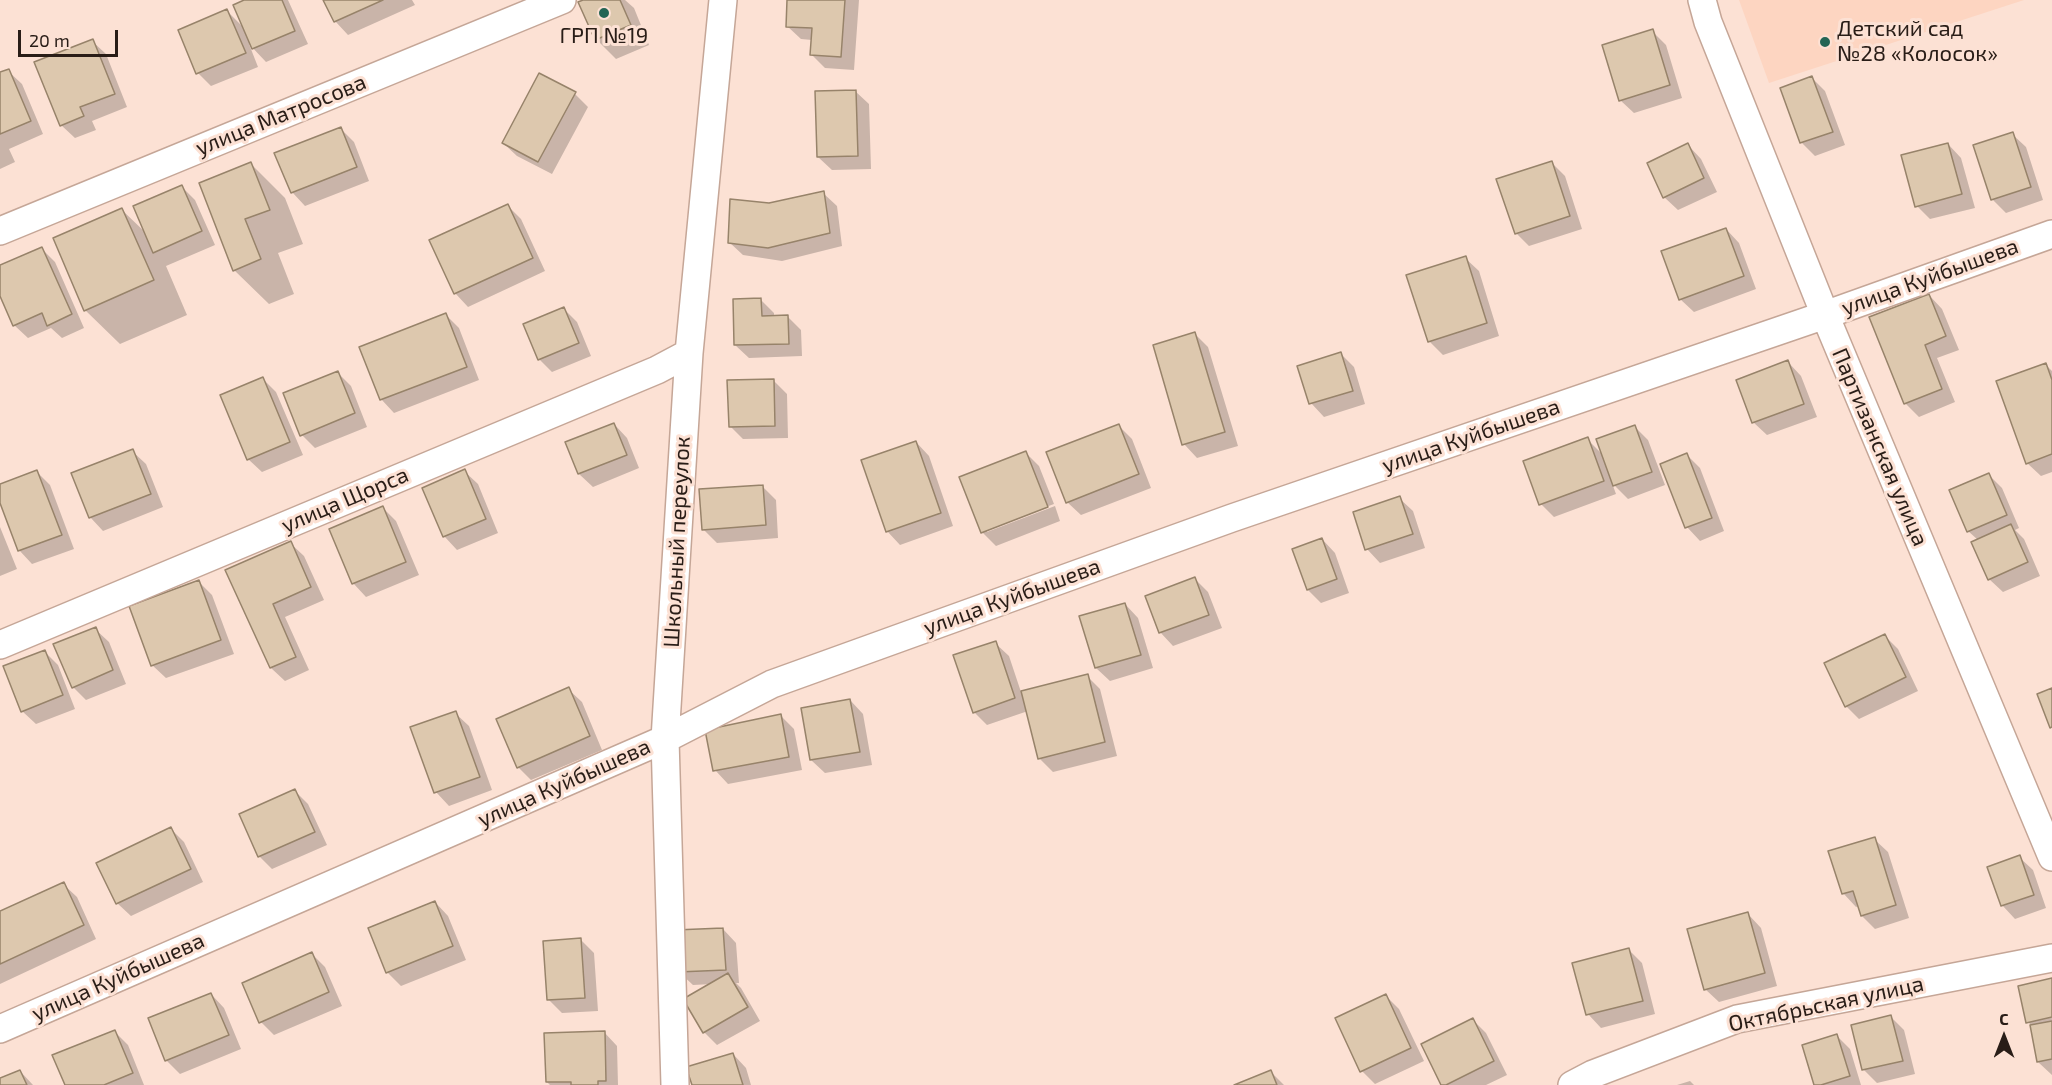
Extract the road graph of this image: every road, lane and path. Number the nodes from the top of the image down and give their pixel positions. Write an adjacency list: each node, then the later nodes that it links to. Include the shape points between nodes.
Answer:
1 (562, 0): 4 (street, улица Матросова)
2 (723, 0): 7 (street, Школьный переулок)
3 (1702, 0): 6 (street, Партизанская улица)
4 (0, 231)
5 (2052, 234): 6 (street, улица Куйбышева)
6 (1825, 315): 9 (street, улица Куйбышева, via 1243,514 772,684); 10 (street, Партизанская улица)
7 (689, 353): 8 (street, улица Щорса, via 657,370); 9 (street, Школьный переулок)
8 (0, 645)
9 (665, 739): 12 (street, улица Куйбышева); 13 (street, Школьный переулок)
10 (2052, 857)
11 (2052, 958): 14 (street, Октябрьская улица, via 1737,1019)
12 (0, 1029)
13 (675, 1085)
14 (1572, 1085)

